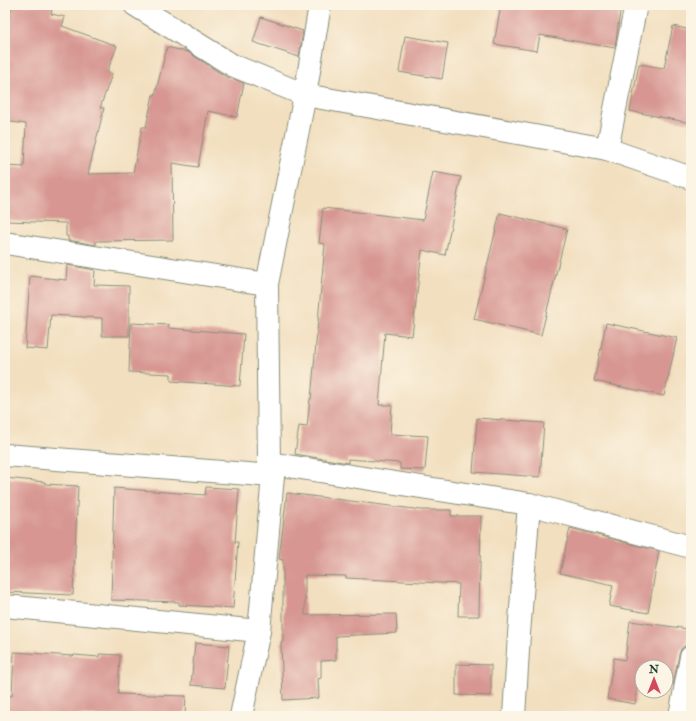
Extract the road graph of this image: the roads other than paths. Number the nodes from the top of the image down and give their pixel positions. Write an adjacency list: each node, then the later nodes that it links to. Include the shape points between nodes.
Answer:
1 (135, 5): 4 (street, via 232,65)
2 (320, 5): 4 (street)
3 (636, 5): 5 (street)
4 (305, 95): 5 (street); 8 (street)
5 (606, 149): 6 (street)
6 (691, 178)
7 (5, 242): 8 (street)
8 (267, 284): 10 (street)
9 (5, 455): 10 (street)
10 (271, 470): 11 (street); 14 (street)
11 (529, 504): 12 (street); 17 (street)
12 (691, 547)
13 (5, 606): 14 (street)
14 (259, 631): 16 (street)
15 (691, 657): 18 (street)
16 (242, 716)
17 (514, 716)
18 (680, 716)

